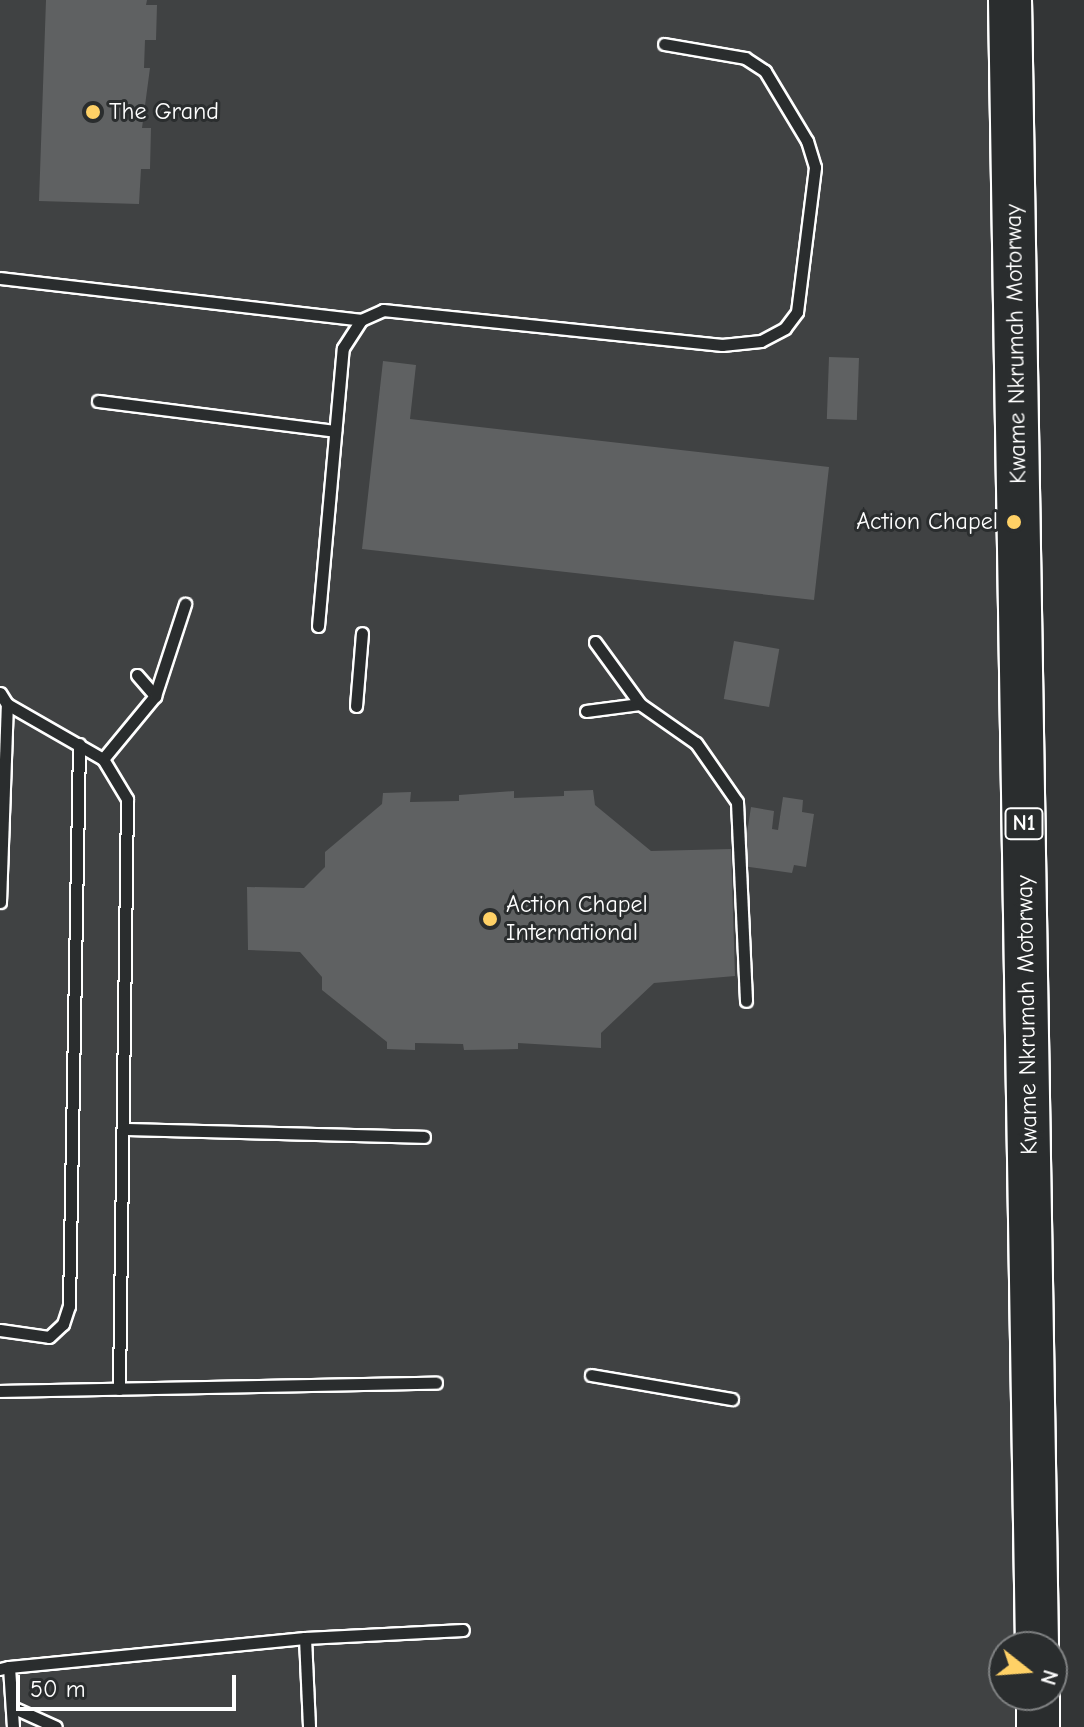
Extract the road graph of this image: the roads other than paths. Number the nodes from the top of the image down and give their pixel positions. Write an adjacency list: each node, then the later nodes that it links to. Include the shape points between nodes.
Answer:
1 (1010, 0): 30 (highway, Kwame Nkrumah Motorway / N1)
2 (664, 44): 4 (lane, via 745,58 765,71 807,141 815,167 797,312 785,328 761,341 722,345 383,310)
3 (0, 278): 4 (lane)
4 (361, 320): 6 (lane, via 343,348)
5 (98, 401): 6 (lane)
6 (335, 431): 8 (lane)
7 (185, 604): 12 (lane)
8 (318, 626)
9 (362, 633): 15 (lane)
10 (595, 642): 14 (lane)
11 (137, 675): 12 (lane)
12 (155, 696): 18 (lane)
13 (4, 698): 17 (lane); 19 (lane)
14 (640, 704): 16 (lane); 20 (lane, via 696,743 737,802)
15 (356, 706)
16 (586, 711)
17 (79, 744): 18 (lane); 23 (lane, via 69,1306 63,1324 49,1337)
18 (103, 759): 21 (lane, via 127,799)
19 (0, 902)
20 (746, 1001)
21 (123, 1129): 22 (lane); 26 (lane)
22 (424, 1137)
23 (0, 1330)
24 (591, 1375): 28 (lane)
25 (436, 1383): 26 (lane)
26 (119, 1389): 27 (lane)
27 (0, 1391)
28 (732, 1399)
29 (463, 1630): 31 (lane)
30 (1037, 1631)
31 (305, 1638): 32 (lane); 36 (lane)
32 (5, 1668): 33 (lane)
33 (12, 1707): 34 (lane); 35 (lane)
34 (13, 1727)
35 (56, 1727)
36 (309, 1727)

